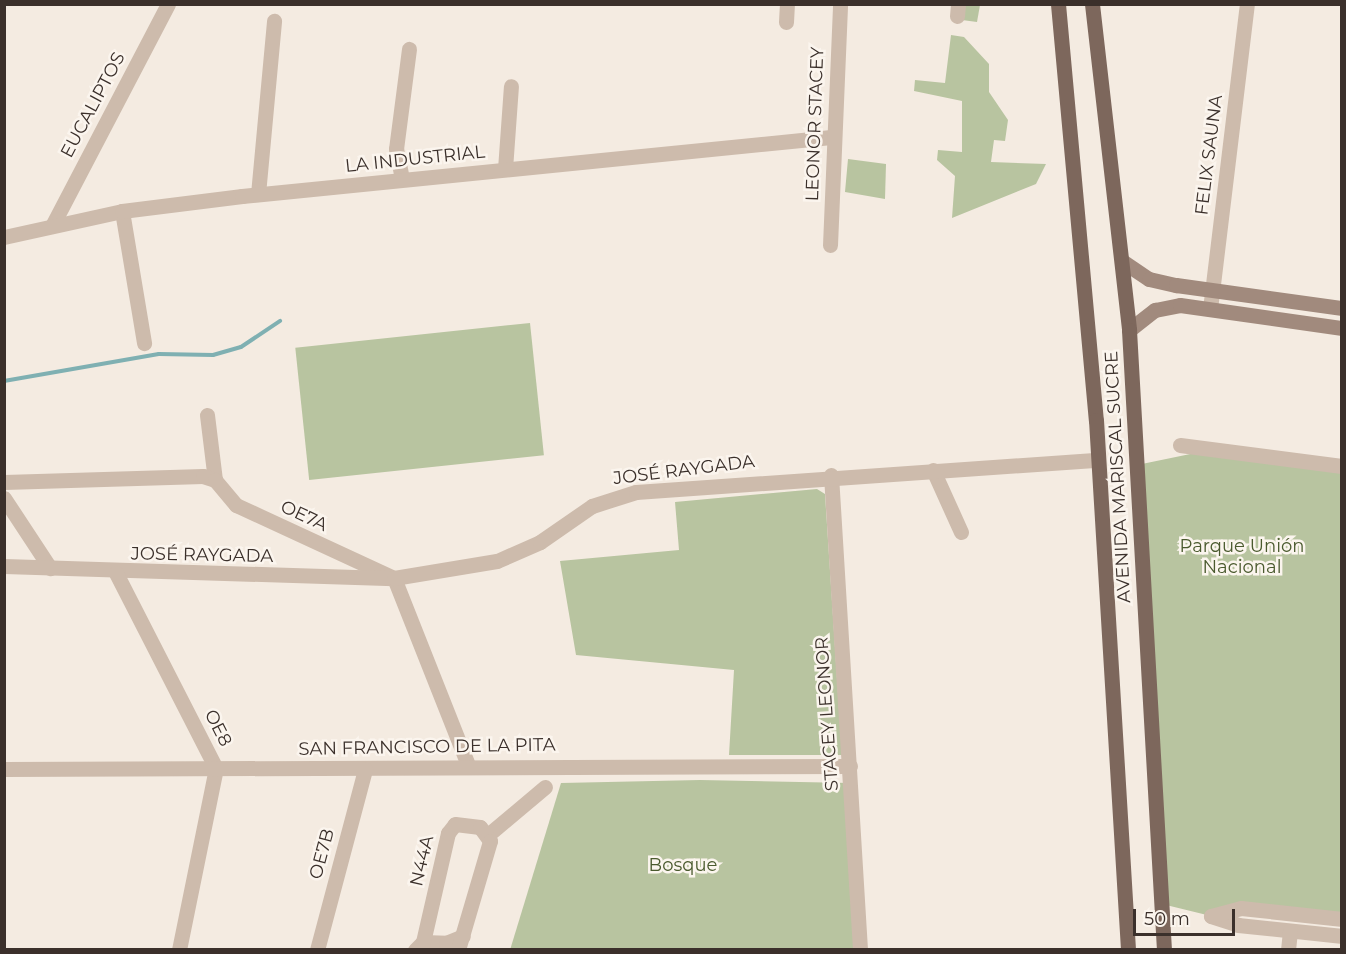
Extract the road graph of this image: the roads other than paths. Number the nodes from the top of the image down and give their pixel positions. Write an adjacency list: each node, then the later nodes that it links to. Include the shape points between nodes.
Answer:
1 (168, 4): 16 (street, EUCALIPTOS)
2 (787, 4): 8 (street)
3 (840, 4): 11 (street, LEONOR STACEY)
4 (1058, 4): 28 (main road, AVENIDA MARISCAL SUCRE)
5 (1092, 4): 19 (main road, AVENIDA MARISCAL SUCRE)
6 (1247, 4): 20 (street, FELIX SAUNA)
7 (274, 21): 14 (street)
8 (786, 22)
9 (409, 49): 13 (street, via 396,149)
10 (511, 86): 12 (street)
11 (831, 136): 12 (street, LA INDUSTRIAL); 18 (street, LEONOR STACEY)
12 (505, 169): 13 (street, LA INDUSTRIAL)
13 (402, 179): 14 (street, LA INDUSTRIAL)
14 (258, 194): 15 (street, LA INDUSTRIAL)
15 (122, 211): 16 (street, LA INDUSTRIAL); 25 (street)
16 (53, 224): 17 (street, LA INDUSTRIAL)
17 (4, 237)
18 (830, 245)
19 (1122, 261): 20 (street, via 1149,279); 24 (main road, AVENIDA MARISCAL SUCRE)
20 (1212, 290): 21 (street); 22 (street, FELIX SAUNA)
21 (1341, 308)
22 (1210, 309): 23 (street); 24 (street, via 1165,306)
23 (1341, 328)
24 (1130, 330): 56 (main road, AVENIDA MARISCAL SUCRE)
25 (144, 343)
26 (207, 415): 32 (street)
27 (1180, 444): 29 (street)
28 (1098, 460): 30 (street, JOSÉ RAYGADA); 55 (main road, AVENIDA MARISCAL SUCRE)
29 (1341, 466)
30 (933, 470): 31 (street, JOSÉ RAYGADA); 35 (street)
31 (831, 475): 39 (street, JOSÉ RAYGADA, via 620,496 592,506 518,553); 40 (street, STACEY LEONOR)
32 (215, 480): 33 (street, via 191,474); 39 (street, OE7A, via 236,505)
33 (4, 482)
34 (4, 498): 37 (street)
35 (961, 532)
36 (4, 566): 37 (street, JOSÉ RAYGADA)
37 (50, 568): 38 (street, JOSÉ RAYGADA)
38 (116, 573): 39 (street, JOSÉ RAYGADA); 42 (street, OE8)
39 (394, 578): 41 (street)
40 (850, 766): 41 (street, SAN FRANCISCO DE LA PITA); 54 (street, STACEY LEONOR)
41 (469, 767): 43 (street, SAN FRANCISCO DE LA PITA)
42 (216, 768): 43 (street, SAN FRANCISCO DE LA PITA); 44 (street, SAN FRANCISCO DE LA PITA); 52 (street, OE8)
43 (365, 769): 53 (street, OE7B)
44 (4, 770)
45 (545, 787): 46 (street)
46 (489, 834): 50 (street, N44A); 51 (street, N44A, via 464,824 451,827)
47 (1341, 919): 48 (street, via 1241,908 1211,916 1238,925)
48 (1290, 931): 49 (street); 57 (street)
49 (1341, 936)
50 (460, 943): 51 (street, N44A)
51 (424, 947)
52 (179, 950)
53 (317, 950)
54 (860, 950)
55 (1128, 950)
56 (1164, 950)
57 (1288, 950)

